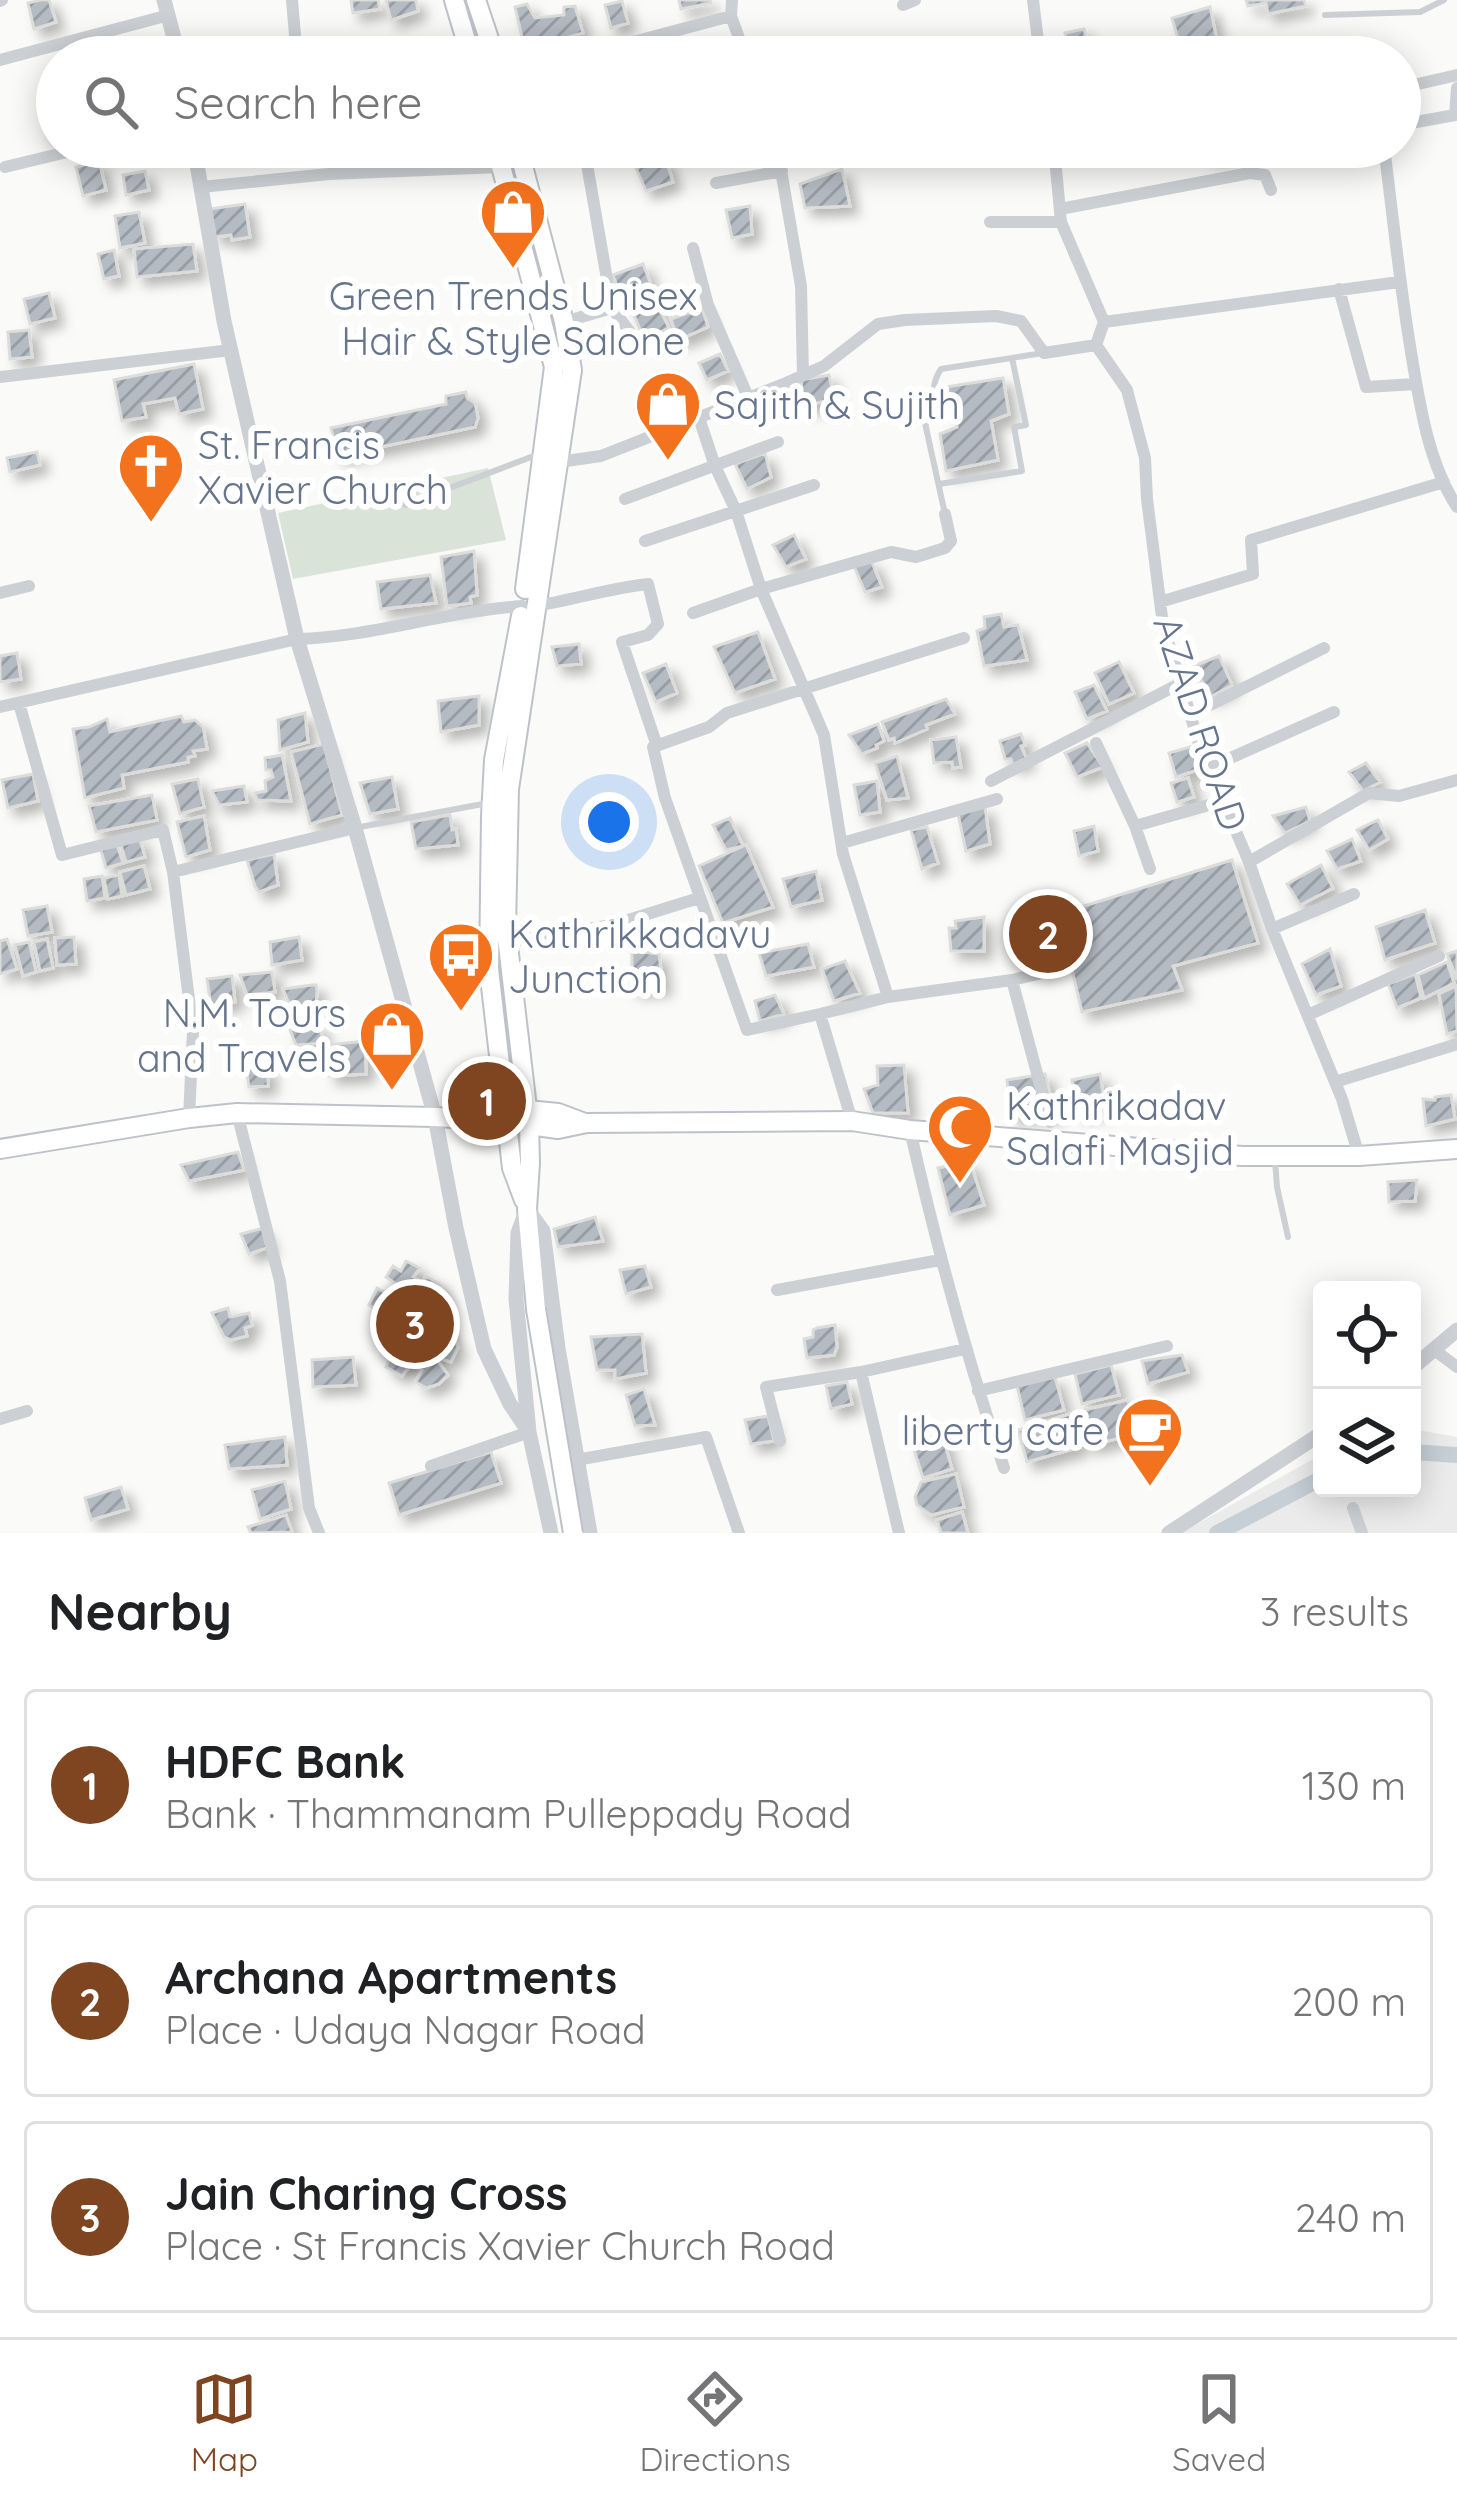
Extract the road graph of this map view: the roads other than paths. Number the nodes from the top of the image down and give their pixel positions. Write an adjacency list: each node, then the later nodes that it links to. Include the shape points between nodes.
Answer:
1 (292, 0): 11 (street)
2 (454, 0): 12 (main road)
3 (476, 0): 13 (main road)
4 (732, 0): 9 (street)
5 (1033, 0): 16 (street)
6 (1444, 0): 8 (lane, via 1420,12)
7 (167, 8): 10 (street)
8 (1325, 14)
9 (731, 16): 14 (street); 15 (street)
10 (77, 36)
11 (295, 36)
12 (465, 36)
13 (488, 36)
14 (655, 36)
15 (738, 36)
16 (1037, 36)
17 (36, 49): 18 (street)
18 (0, 60)
19 (1457, 75): 20 (street)
20 (1421, 83)
21 (1457, 88): 22 (street, via 1455,116)
22 (1421, 122)
23 (36, 160): 24 (street)
24 (5, 167)
25 (198, 168): 35 (street)
26 (389, 168): 35 (street)
27 (501, 168): 56 (main road, via 554,367)
28 (524, 168): 43 (main road)
29 (588, 168): 42 (street)
30 (781, 168): 33 (street)
31 (1056, 168): 37 (street)
32 (1386, 168): 40 (street)
33 (782, 171): 34 (street); 50 (street, via 801,286)
34 (716, 183)
35 (201, 187): 47 (street)
36 (1270, 190): 37 (street, via 1265,176 1250,173)
37 (1060, 215): 38 (street); 44 (street)
38 (990, 222)
39 (693, 248): 53 (street)
40 (1399, 282): 41 (street); 52 (street)
41 (1339, 290): 44 (street); 52 (street, via 1366,387)
42 (612, 308): 43 (street); 45 (street)
43 (564, 322): 56 (main road, via 572,370)
44 (1104, 322): 46 (street)
45 (639, 344)
46 (1096, 345): 48 (street); 70 (street, AZAD ROAD, via 1126,390 1145,458)
47 (231, 350): 51 (street); 74 (street)
48 (1044, 353): 49 (lane); 50 (street, via 1021,321 905,320 878,324)
49 (1012, 358): 59 (lane, via 941,369 935,379 936,418 925,423); 59 (lane, via 1025,425 1013,427 1022,471)
50 (803, 375): 53 (street)
51 (0, 377)
52 (1416, 384): 58 (street)
53 (748, 397): 54 (street)
54 (699, 418): 56 (street, via 601,456); 57 (street)
55 (778, 442): 57 (street)
56 (548, 460): 62 (lane); 71 (main road)
57 (715, 466): 61 (street); 64 (street)
58 (1444, 482): 63 (street); 70 (street, via 1251,540 1252,574)
59 (939, 484): 65 (lane)
60 (814, 485): 64 (street)
61 (625, 499)
62 (405, 505)
63 (1457, 507)
64 (736, 511): 66 (street); 68 (street)
65 (945, 514): 68 (street, via 945,548 892,552)
66 (645, 541)
67 (29, 586): 69 (street)
68 (761, 589): 72 (street); 77 (street)
69 (0, 593)
70 (1160, 602): 76 (street, AZAD ROAD)
71 (529, 606): 74 (street); 83 (street, via 648,584 658,623 622,642); 88 (main road); 99 (main road, via 509,789)
72 (693, 613)
73 (964, 638): 77 (street)
74 (297, 639): 78 (street); 91 (street)
75 (1324, 648): 81 (street)
76 (1181, 683): 81 (street, AZAD ROAD); 86 (street)
77 (806, 688): 83 (street); 92 (street, via 824,735)
78 (19, 703): 79 (street); 95 (street, via 62,855 163,830)
79 (0, 707)
80 (1334, 712): 84 (street)
81 (1190, 716): 84 (street, AZAD ROAD)
82 (1096, 742): 90 (street)
83 (657, 746): 97 (street, via 665,799)
84 (1208, 767): 89 (street, AZAD ROAD)
85 (1457, 780): 93 (street, via 1399,796 1369,793)
86 (991, 781)
87 (997, 799): 92 (street)
88 (492, 802): 91 (lane); 109 (main road, via 490,969)
89 (1223, 802): 90 (street); 93 (street, AZAD ROAD)
90 (1135, 826): 94 (street)
91 (356, 828): 95 (street); 111 (street)
92 (842, 843): 103 (street)
93 (1249, 862): 98 (street, AZAD ROAD)
94 (1150, 869)
95 (173, 872): 110 (street, via 193,1031)
96 (1354, 894): 98 (street)
97 (699, 898): 99 (street, via 612,925); 104 (street, via 747,1030)
98 (1272, 928): 105 (street, AZAD ROAD)
99 (508, 942): 112 (main road)
100 (1439, 956): 105 (street)
101 (1062, 968): 102 (street)
102 (1012, 980): 103 (street); 114 (street)
103 (888, 997): 104 (street)
104 (820, 1014): 113 (street)
105 (1308, 1016): 107 (street, AZAD ROAD)
106 (1454, 1045): 107 (street)
107 (1335, 1082): 119 (street, AZAD ROAD)
108 (237, 1113): 110 (main road); 111 (main road); 142 (street, via 280,1281 308,1508)
109 (506, 1117): 111 (main road); 120 (main road)
110 (189, 1118): 116 (main road)
111 (444, 1118): 134 (street, via 455,1228 484,1349)
112 (528, 1118): 113 (main road); 120 (main road)
113 (852, 1121): 115 (main road)
114 (1050, 1123)
115 (910, 1130): 118 (main road); 122 (street)
116 (0, 1149)
117 (1457, 1149): 119 (main road)
118 (1275, 1156): 119 (main road); 121 (lane)
119 (1359, 1156)
120 (527, 1209): 134 (street, via 518,1233 516,1299); 138 (street, via 543,1231); 144 (main road, bridge)
121 (1288, 1237)
122 (940, 1260): 123 (street); 126 (street)
123 (777, 1290)
124 (1457, 1330): 127 (street)
125 (1167, 1346): 131 (street)
126 (965, 1349): 130 (street); 131 (street)
127 (1433, 1349): 128 (street); 129 (street)
128 (1421, 1360)
129 (1457, 1367)
130 (861, 1372): 136 (street, via 766,1387); 147 (street)
131 (978, 1391): 139 (street)
132 (27, 1412): 133 (street)
133 (0, 1419)
134 (529, 1432): 137 (street); 140 (street)
135 (1313, 1439): 148 (street)
136 (780, 1442)
137 (430, 1466)
138 (577, 1466): 140 (street); 145 (street); 146 (street, via 706,1437)
139 (1004, 1468)
140 (540, 1478): 143 (street)
141 (1353, 1508): 149 (street)
142 (319, 1533)
143 (551, 1533)
144 (573, 1533)
145 (590, 1533)
146 (739, 1533)
147 (899, 1533)
148 (1169, 1533)
149 (1362, 1533)

